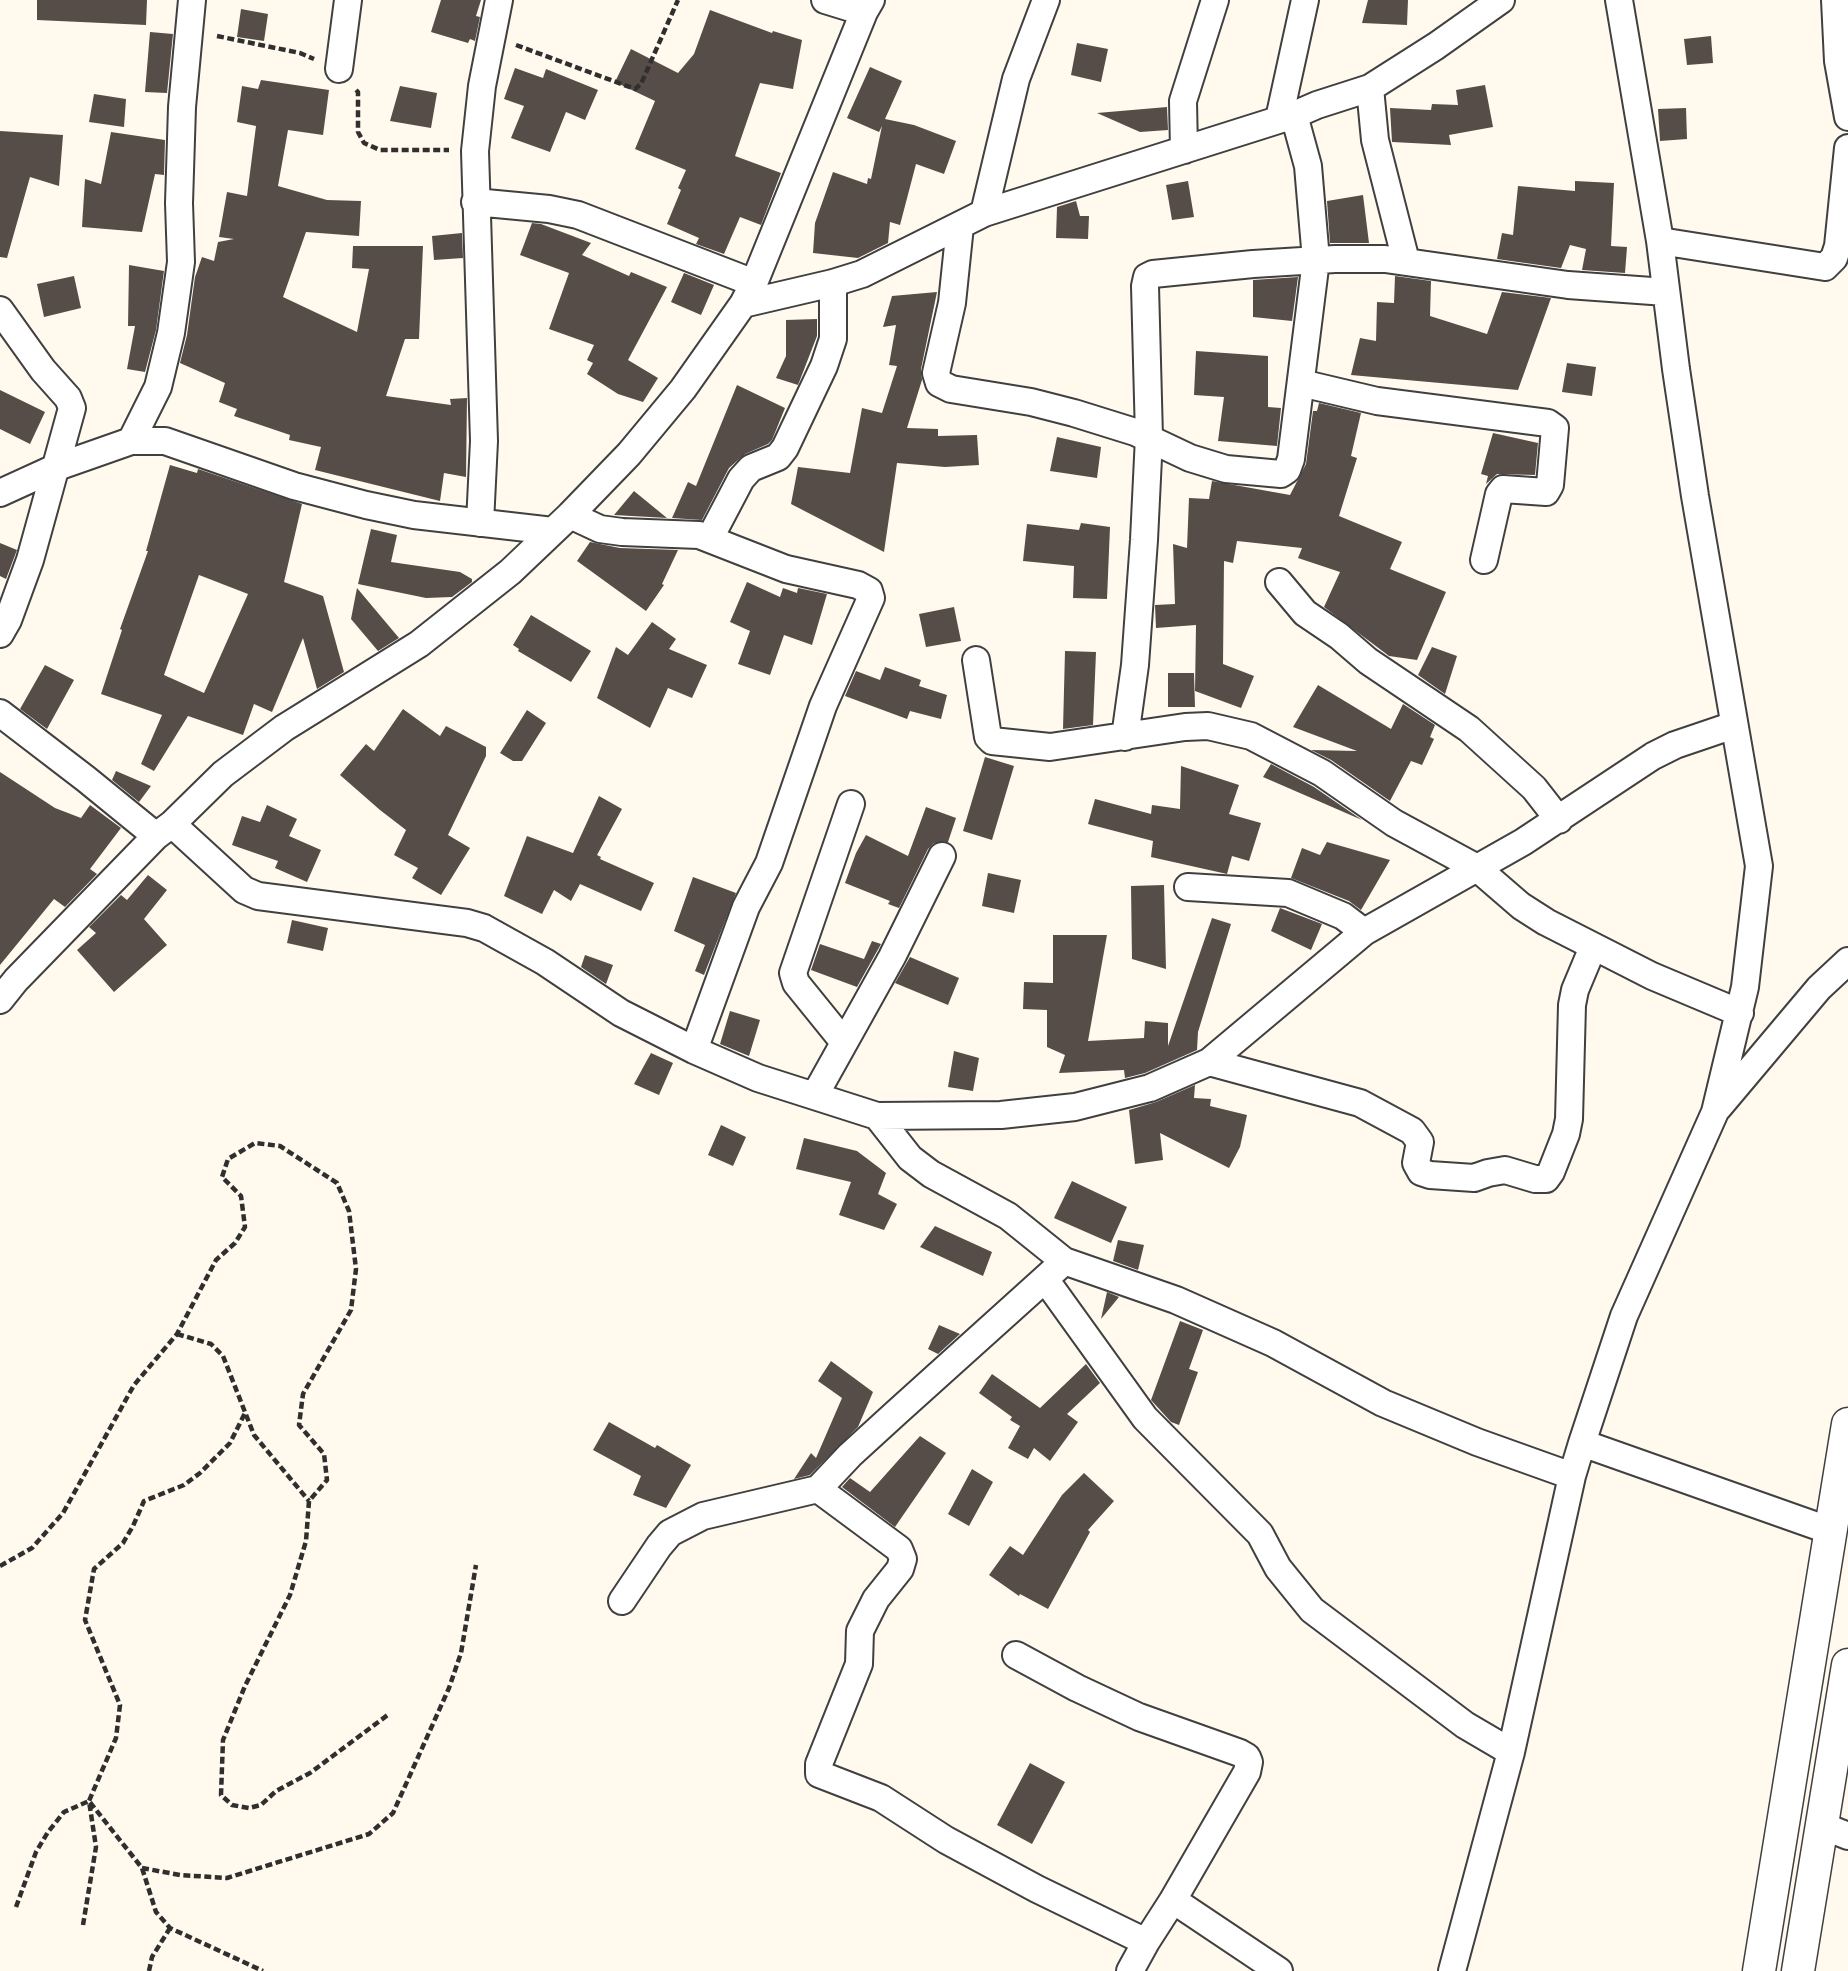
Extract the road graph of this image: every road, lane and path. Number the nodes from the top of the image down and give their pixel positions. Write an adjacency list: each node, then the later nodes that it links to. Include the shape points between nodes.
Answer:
1 (192, 0): 32 (street, via 182,107 179,274 171,333 158,387)
2 (348, 0): 14 (street)
3 (499, 0): 13 (street)
4 (678, 0): 13 (path, via 635,89)
5 (825, 0): 12 (street)
6 (1046, 0): 21 (street, via 1016,79)
7 (1215, 0): 19 (street, via 1183,101)
8 (1306, 0): 16 (street)
9 (1501, 0): 15 (street)
10 (1619, 0): 23 (street)
11 (1835, 0): 17 (street, via 1838,61)
12 (868, 6): 28 (street)
13 (491, 36): 20 (street, via 475,151)
14 (339, 69)
15 (1370, 88): 16 (street); 25 (street, via 1375,140)
16 (1287, 117): 19 (street); 24 (street, via 1308,166)
17 (1848, 117)
18 (1848, 148): 23 (street, via 1838,246 1825,267)
19 (1184, 150): 21 (street)
20 (475, 202): 28 (street, via 578,215); 35 (street, via 484,441)
21 (984, 213): 22 (street)
22 (960, 226): 26 (street, via 862,274); 31 (street, via 952,303 936,373 939,383 1074,413)
23 (1660, 241): 27 (street)
24 (1316, 260): 25 (street); 30 (street); 31 (street, via 1147,277)
25 (1406, 261): 27 (street, via 1569,285)
26 (833, 283): 28 (street); 37 (street, via 833,339 785,448 741,479)
27 (1666, 292): 43 (street)
28 (749, 293): 36 (street, via 683,389 629,454)
29 (0, 310): 33 (street, via 71,403)
30 (1301, 383): 31 (street, via 1291,459 1280,474 1226,469 1190,458); 38 (street, via 1377,401 1548,423 1555,428 1550,485 1546,492 1503,489)
31 (1149, 437): 44 (street, via 1135,665)
32 (131, 441): 33 (street); 35 (street, via 165,441 294,486 366,505)
33 (57, 467): 34 (street); 40 (street, via 30,560)
34 (0, 493)
35 (480, 523): 36 (street)
36 (561, 523): 37 (street); 47 (street, via 510,572 419,644 284,728 223,774)
37 (710, 538): 57 (street, via 786,569 864,587 871,598 824,706 769,863 746,908)
38 (1484, 560)
39 (1279, 582): 46 (street, via 1305,613 1469,729 1534,788)
40 (0, 634)
41 (976, 660): 44 (street, via 992,741 1050,747)
42 (0, 713): 47 (street, via 86,779)
43 (1734, 724): 46 (street, via 1653,756); 55 (street, via 1759,866)
44 (1125, 737): 49 (street, via 1208,726 1251,736 1322,773 1394,823)
45 (851, 804): 56 (street, via 793,973 796,983)
46 (1559, 820): 49 (street)
47 (164, 830): 54 (street); 57 (street, via 244,890 258,895 484,928 621,1013)
48 (942, 856): 56 (street, via 892,957)
49 (1477, 868): 51 (street); 52 (street, via 1521,906)
50 (1188, 887): 51 (street, via 1288,893 1343,916)
51 (1364, 932): 58 (street)
52 (1593, 947): 55 (street); 58 (street, via 1572,1006 1566,1135 1546,1179 1505,1170 1474,1178 1421,1172 1416,1163 1420,1142 1412,1131 1360,1103)
53 (1848, 961): 60 (street, via 1819,988)
54 (0, 999)
55 (1740, 1013): 60 (street)
56 (843, 1041): 59 (street)
57 (694, 1050): 59 (street, via 758,1078)
58 (1209, 1062): 61 (street, via 1150,1088 1075,1107 1001,1115)
59 (815, 1095): 61 (street)
60 (1715, 1112): 67 (street, via 1624,1316)
61 (877, 1116): 62 (street, via 910,1158 1008,1216)
62 (1064, 1261): 63 (street); 68 (street, via 1176,1300 1273,1343 1383,1403)
63 (1045, 1279): 69 (street); 78 (street, via 1145,1418 1260,1534 1278,1568 1312,1610 1465,1725)
64 (177, 1334): 65 (path, via 211,1344 223,1356); 70 (path, via 216,1260 245,1227 241,1196 222,1177 228,1158 255,1143 280,1146 337,1183 349,1211 356,1269 351,1310 303,1394 299,1425 324,1454 327,1480); 73 (path, via 134,1385 63,1513 32,1548)
65 (245, 1413): 70 (path, via 254,1435); 79 (path, via 230,1443 200,1473 184,1485 144,1501 123,1543 94,1569 85,1620 120,1705 116,1738)
66 (1848, 1424): 71 (street)
67 (1582, 1443): 68 (street); 71 (street)
68 (1572, 1476): 78 (street)
69 (818, 1489): 74 (street, via 703,1516 670,1533); 86 (street, via 899,1549 903,1559 860,1631 859,1664 819,1774 881,1798 946,1840)
70 (309, 1501): 77 (path, via 306,1541 290,1595 223,1740 221,1795 232,1805 261,1805)
71 (1831, 1531): 92 (street)
72 (476, 1565): 81 (path, via 461,1653 393,1813 369,1834 227,1878)
73 (0, 1566)
74 (622, 1601)
75 (1016, 1655): 82 (street, via 1126,1711 1247,1757 1247,1772)
76 (1848, 1665): 80 (street)
77 (389, 1714)
78 (1511, 1752): 91 (street)
79 (89, 1801): 81 (path); 83 (path, via 64,1812 48,1832); 84 (path, via 96,1847)
80 (1835, 1831): 93 (street)
81 (142, 1868): 85 (path, via 156,1912)
82 (1173, 1900): 86 (street); 90 (street)
83 (16, 1907)
84 (83, 1925)
85 (170, 1928): 87 (path); 88 (path)
86 (1146, 1942): 89 (street)
87 (149, 1971)
88 (263, 1971)
89 (1130, 1971)
90 (1279, 1971)
91 (1452, 1971)
92 (1759, 1971)
93 (1798, 1971)

